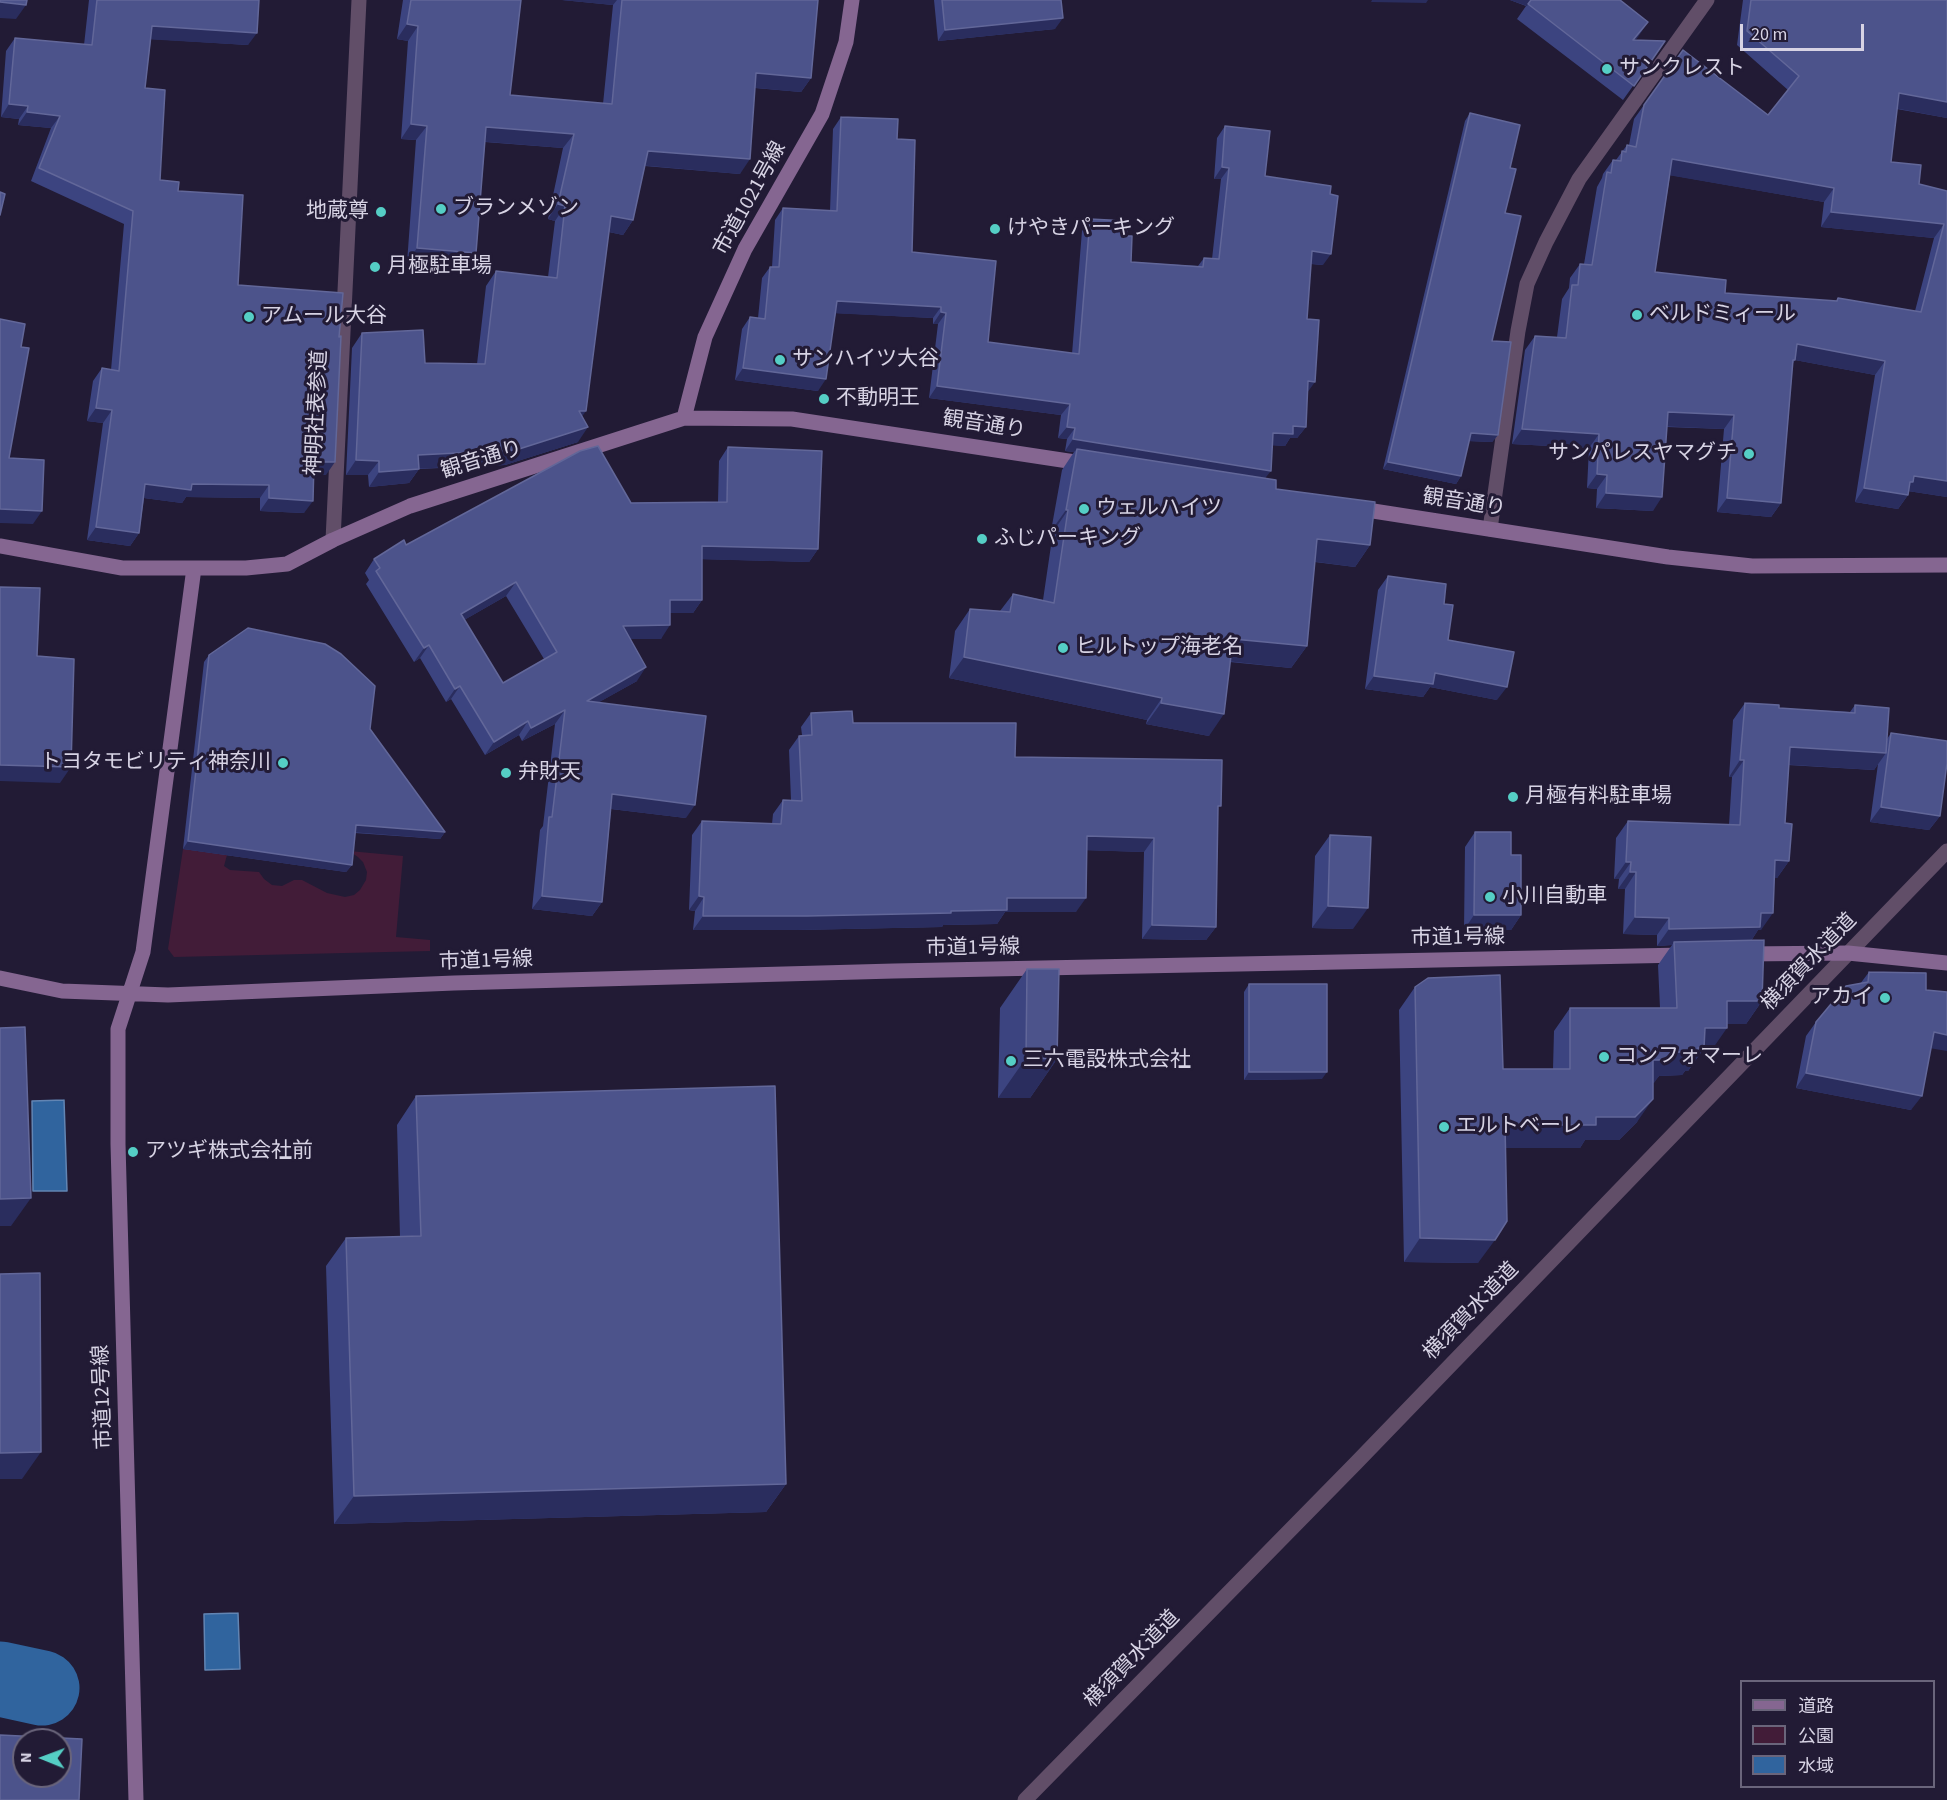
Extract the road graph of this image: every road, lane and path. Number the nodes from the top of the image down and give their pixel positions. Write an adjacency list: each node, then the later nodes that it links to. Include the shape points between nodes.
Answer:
1 (359, 0): 8 (street, 神明社表参道)
2 (852, 0): 4 (street, 市道1021号線, via 846,42 822,114 745,249 705,337)
3 (1707, 0): 7 (street, via 1579,179 1527,284)
4 (684, 418): 5 (street, 観音通り, via 792,419); 8 (street, 観音通り, via 410,506)
5 (1105, 467)
6 (1339, 505): 7 (street, 観音通り)
7 (1490, 530): 10 (street, 観音通り, via 1752,566)
8 (333, 540): 11 (street, 観音通り, via 287,564)
9 (0, 546): 11 (street, 観音通り, via 122,568)
10 (1947, 565)
11 (194, 568): 18 (street, 市道12号線, via 143,952)
12 (1947, 850): 13 (street, 横須賀水道道)
13 (1848, 953): 14 (street); 16 (street); 20 (street, 横須賀水道道)
14 (1729, 954)
15 (1694, 955): 18 (street, 市道1号線, via 894,971)
16 (1947, 963)
17 (0, 978): 18 (street, 市道1号線, via 62,991)
18 (129, 994): 19 (street, 市道12号線, via 118,1029 118,1144)
19 (136, 1800)
20 (1025, 1800)

